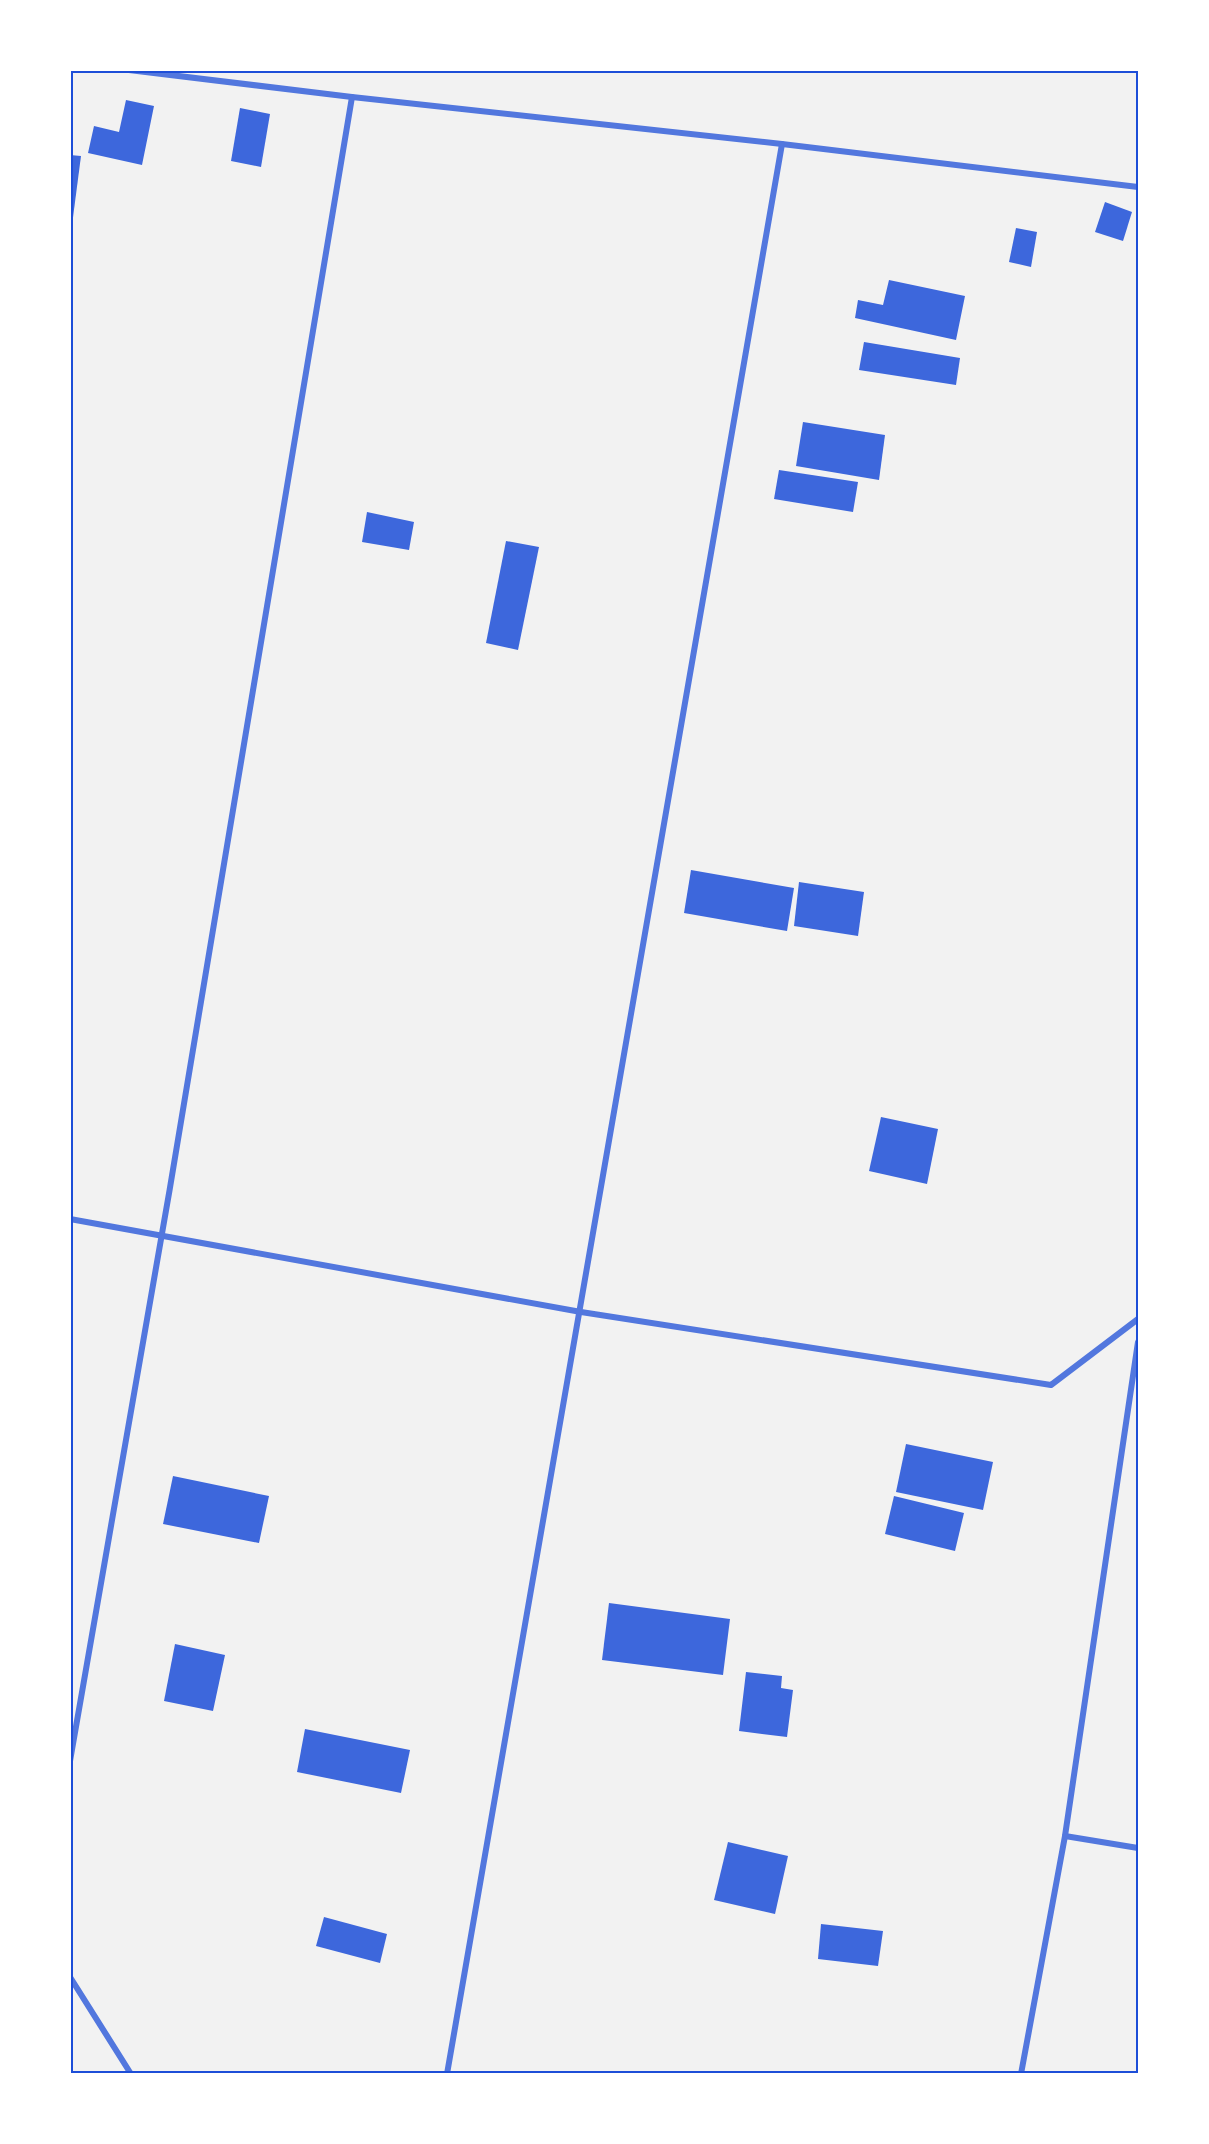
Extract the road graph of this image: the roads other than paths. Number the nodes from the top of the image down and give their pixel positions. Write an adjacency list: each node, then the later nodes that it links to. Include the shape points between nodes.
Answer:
1 (129, 70): 2 (street)
2 (352, 97): 3 (street); 6 (street)
3 (782, 144): 4 (street); 7 (street)
4 (1138, 187)
5 (70, 1219): 6 (street)
6 (163, 1236): 7 (street); 10 (street)
7 (581, 1312): 8 (street, via 1051,1385); 15 (street)
8 (1138, 1319)
9 (1138, 1342): 11 (street)
10 (70, 1761)
11 (1065, 1836): 12 (street); 16 (street)
12 (1138, 1848)
13 (70, 1977): 14 (street)
14 (132, 2073)
15 (447, 2073)
16 (1021, 2073)

